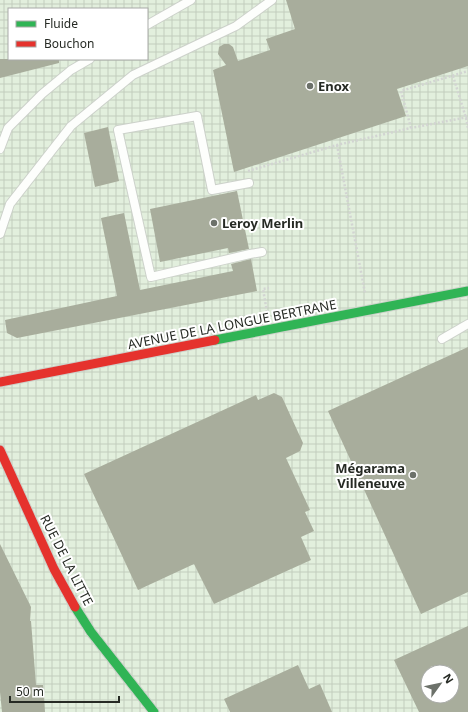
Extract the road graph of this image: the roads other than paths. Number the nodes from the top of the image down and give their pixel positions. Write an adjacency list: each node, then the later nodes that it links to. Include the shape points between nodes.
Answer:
1 (191, 0): 3 (lane)
2 (272, 0): 7 (lane, via 236,26 133,76 71,126 10,204)
3 (148, 24)
4 (88, 60): 5 (lane, via 71,70 42,94 8,128)
5 (0, 149)
6 (249, 183): 8 (lane, via 212,190 197,116 118,130 151,277)
7 (0, 234)
8 (262, 252)
9 (468, 291): 12 (street, AVENUE DE LA LONGUE BERTRANE)
10 (468, 324): 11 (lane)
11 (442, 339)
12 (0, 382)
13 (0, 450): 14 (street, RUE DE LA LITTE, via 71,602 91,632)
14 (154, 712)

